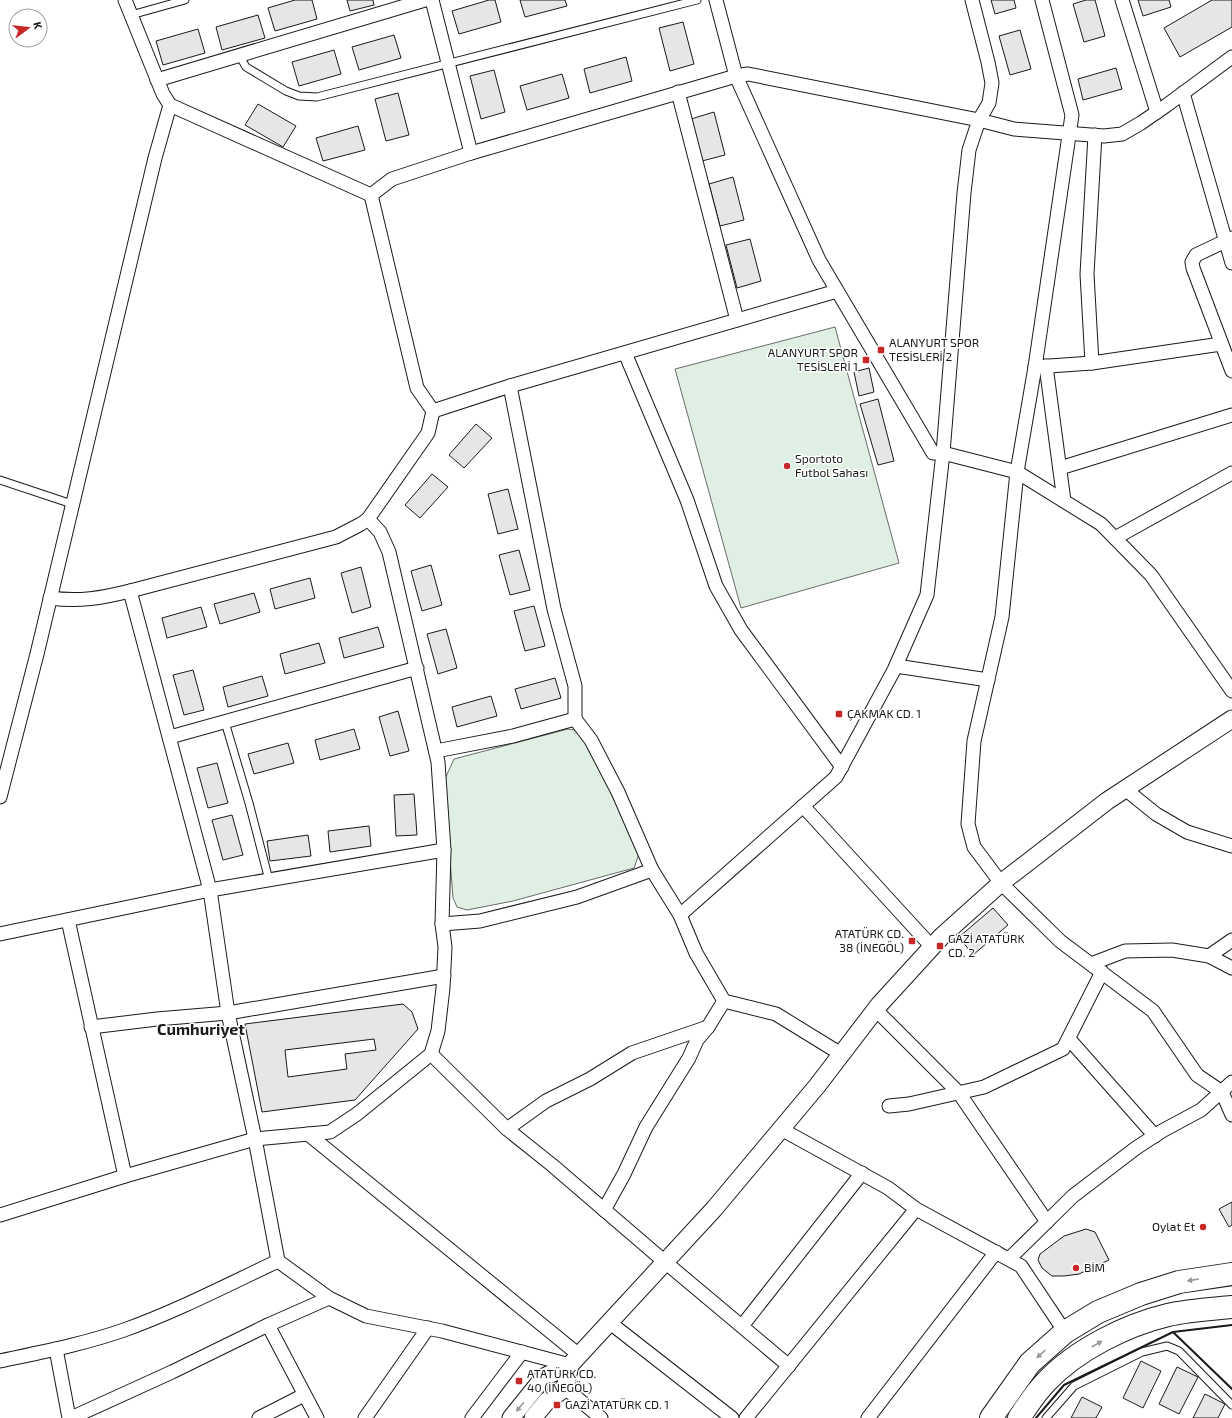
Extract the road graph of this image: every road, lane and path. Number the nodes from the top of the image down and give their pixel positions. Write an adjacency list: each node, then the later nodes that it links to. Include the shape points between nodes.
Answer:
1 (125, 0): 10 (street)
2 (185, 0): 10 (lane)
3 (425, 0): 11 (street)
4 (432, 0): 13 (street)
5 (697, 0): 13 (lane)
6 (716, 0): 14 (street)
7 (972, 0): 20 (street, via 992,83 988,103)
8 (1042, 0): 21 (street, via 1072,115)
9 (1122, 0): 19 (street)
10 (131, 15): 15 (street)
11 (239, 55): 13 (lane, via 246,67 286,91 308,97 317,97); 15 (street)
12 (1232, 57): 17 (street)
13 (448, 63): 23 (street)
14 (736, 76): 16 (street); 20 (street, via 748,74); 27 (street, via 819,260)
15 (157, 80): 18 (street, via 162,94)
16 (678, 92): 23 (street); 28 (street)
17 (1183, 93): 19 (street); 25 (street)
18 (170, 105): 24 (street); 43 (street, via 153,165)
19 (1158, 112): 22 (street, via 1122,134)
20 (979, 120): 21 (street, via 1014,129); 37 (street, via 969,150 964,193)
21 (1070, 133): 22 (street); 32 (street)
22 (1095, 135): 31 (street, via 1087,274)
23 (471, 153): 24 (street, via 392,179)
24 (371, 195): 35 (street, via 417,388)
25 (1229, 239): 26 (street); 29 (street, via 1196,255 1192,262)
26 (1232, 263)
27 (838, 291): 28 (street); 37 (street, via 933,453)
28 (737, 320): 30 (street)
29 (1222, 344): 31 (street); 33 (street)
30 (625, 353): 34 (street); 57 (street, via 687,500 716,586 740,630)
31 (1092, 363): 32 (street)
32 (1041, 366): 38 (street); 39 (street)
33 (1232, 371)
34 (510, 386): 35 (street); 52 (street, via 554,609 575,686)
35 (433, 411): 44 (street, via 428,433)
36 (1232, 415): 38 (street)
37 (944, 453): 39 (street); 48 (street, via 927,595)
38 (1060, 468): 42 (street)
39 (1017, 472): 42 (street); 50 (street, via 1002,617)
40 (1232, 473): 45 (street)
41 (0, 480): 43 (lane)
42 (1064, 501): 45 (street, via 1101,524)
43 (72, 504): 47 (street)
44 (368, 519): 46 (street, via 336,537); 49 (street, via 380,532 389,552)
45 (1115, 538): 51 (street, via 1151,575)
46 (130, 591): 47 (street, via 100,598); 55 (street)
47 (50, 598): 59 (street)
48 (896, 666): 50 (street); 57 (street)
49 (417, 668): 54 (street); 56 (street)
50 (988, 680): 65 (street, via 974,742 968,824 974,848)
51 (1232, 691)
52 (575, 719): 56 (street, via 513,736); 63 (street, via 591,740 611,779)
53 (1232, 719): 58 (street)
54 (226, 722): 55 (street); 64 (lane)
55 (170, 737): 66 (street)
56 (436, 751): 62 (street)
57 (842, 767): 60 (street, via 836,777)
58 (1125, 789): 61 (street, via 1156,814 1187,832); 65 (street)
59 (0, 797)
60 (803, 806): 67 (street); 72 (street)
61 (1232, 846)
62 (444, 850): 64 (street); 69 (street)
63 (652, 870): 67 (street); 69 (street, via 577,897 480,921)
64 (269, 880): 66 (street)
65 (1001, 883): 72 (street); 74 (street, via 1060,941)
66 (210, 890): 68 (street); 80 (street)
67 (680, 915): 78 (street, via 696,953)
68 (68, 920): 70 (street); 81 (street)
69 (442, 924): 77 (street, via 445,947)
70 (0, 934)
71 (1232, 940): 73 (street)
72 (932, 947): 79 (street)
73 (1209, 956): 74 (street, via 1172,950 1125,951); 75 (street)
74 (1091, 964): 76 (street)
75 (1232, 968)
76 (1102, 972): 83 (street); 87 (street, via 1153,1011 1197,1075)
77 (444, 976): 80 (street); 84 (street, via 438,1031)
78 (724, 1002): 82 (street); 85 (street, via 776,1014)
79 (876, 1010): 85 (street); 88 (street)
80 (228, 1013): 81 (street); 95 (street)
81 (91, 1027): 97 (street)
82 (708, 1027): 91 (street, via 632,1053 590,1079 546,1101); 99 (street, via 697,1040 689,1058 646,1127)
83 (1069, 1039): 88 (street, via 1062,1049 984,1087); 94 (street)
84 (431, 1054): 91 (street); 93 (street, via 357,1114 330,1132)
85 (842, 1054): 92 (street)
86 (1232, 1082): 87 (street)
87 (1222, 1092): 90 (street); 94 (street, via 1201,1110)
88 (958, 1093): 89 (street); 101 (street)
89 (889, 1106)
90 (1232, 1115)
91 (507, 1129): 99 (street)
92 (781, 1129): 96 (street); 105 (street, via 714,1209)
93 (308, 1134): 95 (street); 116 (street)
94 (1154, 1136): 101 (street, via 1073,1196)
95 (255, 1139): 97 (street); 104 (street)
96 (862, 1173): 98 (street); 111 (street)
97 (125, 1176): 100 (street)
98 (916, 1209): 102 (street); 118 (street)
99 (604, 1210): 105 (street)
100 (0, 1215)
101 (1047, 1222): 103 (street)
102 (996, 1252): 103 (street); 132 (street)
103 (1009, 1259): 113 (street, via 1021,1266)
104 (278, 1261): 107 (street); 114 (street, via 183,1306 124,1330)
105 (665, 1262): 109 (street); 111 (street)
106 (1232, 1274): 113 (highway, one-way to 113, via 1178,1282 1140,1294 1098,1312)
107 (329, 1298): 110 (street); 112 (street, via 366,1316)
108 (1232, 1307): 134 (highway, one-way to 108, via 1046,1382 1069,1361 1098,1343 1132,1326 1169,1315)
109 (609, 1322): 116 (street); 130 (street)
110 (268, 1325): 120 (street); 122 (street)
111 (742, 1326): 118 (street)
112 (428, 1328): 115 (street); 125 (street)
113 (1065, 1332): 133 (highway, one-way to 133, via 1030,1364)
114 (56, 1349): 117 (street); 122 (street)
115 (522, 1352): 116 (street); 126 (street)
116 (575, 1360): 119 (street); 127 (street, one-way to 127, via 544,1377)
117 (0, 1361)
118 (789, 1366): 131 (street)
119 (565, 1388): 128 (street, via 547,1401); 129 (street)
120 (304, 1395): 123 (street); 124 (street)
121 (1232, 1405): 135 (lane, via 1178,1351 1167,1346 1142,1352 1074,1386)
122 (70, 1418)
123 (259, 1418)
124 (317, 1418)
125 (365, 1418)
126 (472, 1418)
127 (511, 1418)
128 (533, 1418)
129 (601, 1418)
130 (732, 1418)
131 (746, 1418)
132 (868, 1418)
133 (991, 1418)
134 (1019, 1418)
135 (1046, 1418)

